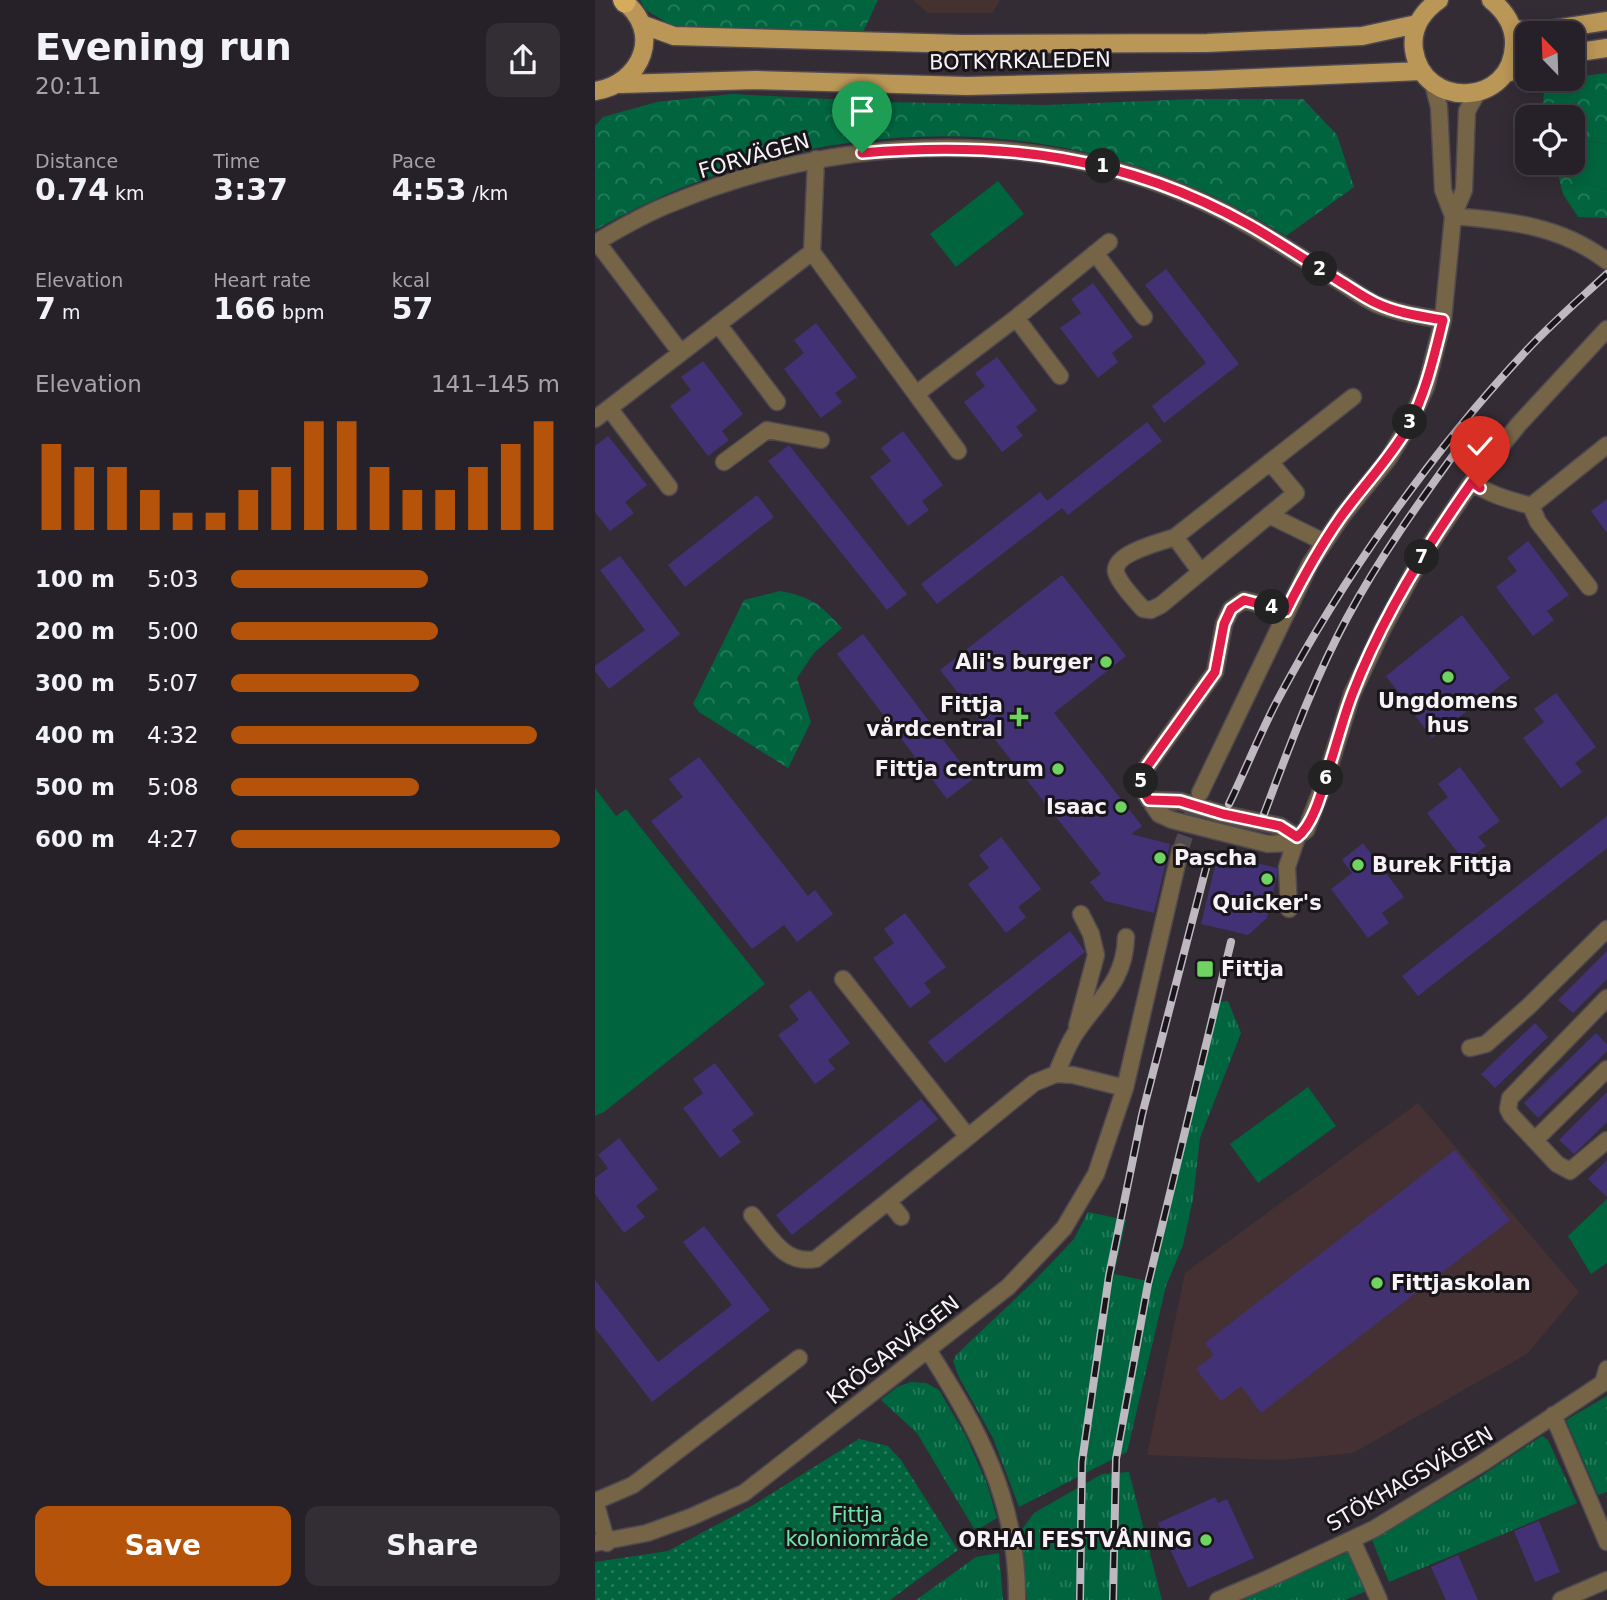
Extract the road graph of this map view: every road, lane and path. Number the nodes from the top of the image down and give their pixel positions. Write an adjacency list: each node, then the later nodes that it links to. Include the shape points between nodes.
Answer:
1 (1439, 0): 6 (main road)
2 (1491, 0): 7 (main road)
3 (624, 1): 5 (main road)
4 (1607, 21): 7 (main road, via 1536,33)
5 (641, 24): 6 (main road, BOTKYRKALEDEN, via 674,36 962,44 1299,39 1362,36); 13 (main road, via 644,38 639,64)
6 (1417, 24): 12 (main road, via 1416,59)
7 (1514, 29): 11 (main road, via 1514,59)
8 (1607, 48): 9 (main road)
9 (1585, 51)
10 (1515, 71): 11 (main road)
11 (1506, 74): 15 (main road)
12 (1427, 77): 13 (main road, BOTKYRKALEDEN, via 967,86 756,80); 15 (main road, BOTKYRKALEDEN, via 1445,90); 17 (street, via 1439,107 1443,190)
13 (620, 83): 14 (main road, BOTKYRKALEDEN)
14 (595, 91)
15 (1477, 93): 17 (street, via 1467,111 1464,190)
16 (816, 159): 18 (street, FORVÄGEN, via 707,189); 20 (street); 25 (street, FORVÄGEN, via 911,149 994,149 1100,165 1173,188 1218,209 1374,303)
17 (1453, 216): 22 (street, via 1521,222 1559,234); 25 (street)
18 (596, 243): 28 (street)
19 (1109, 243): 21 (street)
20 (812, 252): 26 (street); 30 (street)
21 (1095, 253): 23 (street); 24 (street)
22 (1607, 261)
23 (1016, 317): 29 (street); 30 (street)
24 (1143, 317)
25 (1443, 320): 45 (street, via 1426,387 1408,426)
26 (718, 324): 28 (street); 32 (street)
27 (1607, 329): 40 (street)
28 (681, 353): 33 (street)
29 (1060, 376)
30 (916, 394): 37 (street)
31 (1353, 397): 39 (street)
32 (777, 402)
33 (609, 408): 34 (street); 41 (street)
34 (595, 419)
35 (821, 440): 38 (street, via 768,430)
36 (1607, 445): 42 (street)
37 (958, 451)
38 (724, 462)
39 (1270, 462): 43 (street, via 1296,493); 44 (street)
40 (1472, 482): 42 (street); 50 (street, via 1383,628 1352,694 1306,830)
41 (669, 487)
42 (1531, 506): 47 (street, via 1538,522)
43 (1269, 515): 45 (street); 46 (street)
44 (1175, 537): 46 (street); 46 (street, via 1130,552 1121,559 1117,575 1143,609 1151,610)
45 (1324, 542): 48 (street)
46 (1200, 571)
47 (1589, 587)
48 (1286, 611): 49 (street); 50 (street, via 1244,600 1231,609 1215,672 1146,768 1140,786 1159,814 1172,820 1268,844)
49 (1200, 793)
50 (1297, 837): 52 (street, via 1287,867)
51 (1180, 851): 62 (street, KRÖGARVÄGEN)
52 (1289, 909)
53 (1081, 914): 58 (street, via 1096,955)
54 (1607, 929): 59 (street, via 1486,1044)
55 (1126, 937): 58 (street, via 1117,978)
56 (842, 979): 63 (street)
57 (1607, 998): 64 (street, via 1510,1098 1511,1115)
58 (1074, 1035): 61 (street)
59 (1470, 1048)
60 (1607, 1069): 64 (street)
61 (1056, 1074): 62 (street); 63 (street, via 1034,1083)
62 (1125, 1088): 69 (street, KRÖGARVÄGEN, via 1096,1174 1064,1228 1008,1287)
63 (968, 1137): 66 (street)
64 (1535, 1140): 65 (street, via 1570,1171)
65 (1607, 1140)
66 (888, 1202): 67 (street, via 810,1260 787,1255); 68 (street)
67 (752, 1215)
68 (901, 1217)
69 (927, 1350): 76 (street, KRÖGARVÄGEN, via 744,1493 647,1533); 79 (street, via 978,1433 998,1482 1014,1548)
70 (799, 1358): 73 (street, via 633,1485)
71 (1607, 1369): 72 (street, STÖKHAGSVÄGEN, via 1603,1382)
72 (1553, 1415): 74 (street, STÖKHAGSVÄGEN, via 1448,1485); 75 (street)
73 (596, 1501): 76 (street)
74 (1352, 1539): 80 (street, STÖKHAGSVÄGEN); 81 (street)
75 (1607, 1542)
76 (601, 1543)
77 (1607, 1580): 78 (street)
78 (1591, 1594): 82 (street)
79 (1017, 1600)
80 (1218, 1600)
81 (1379, 1600)
82 (1561, 1600)

